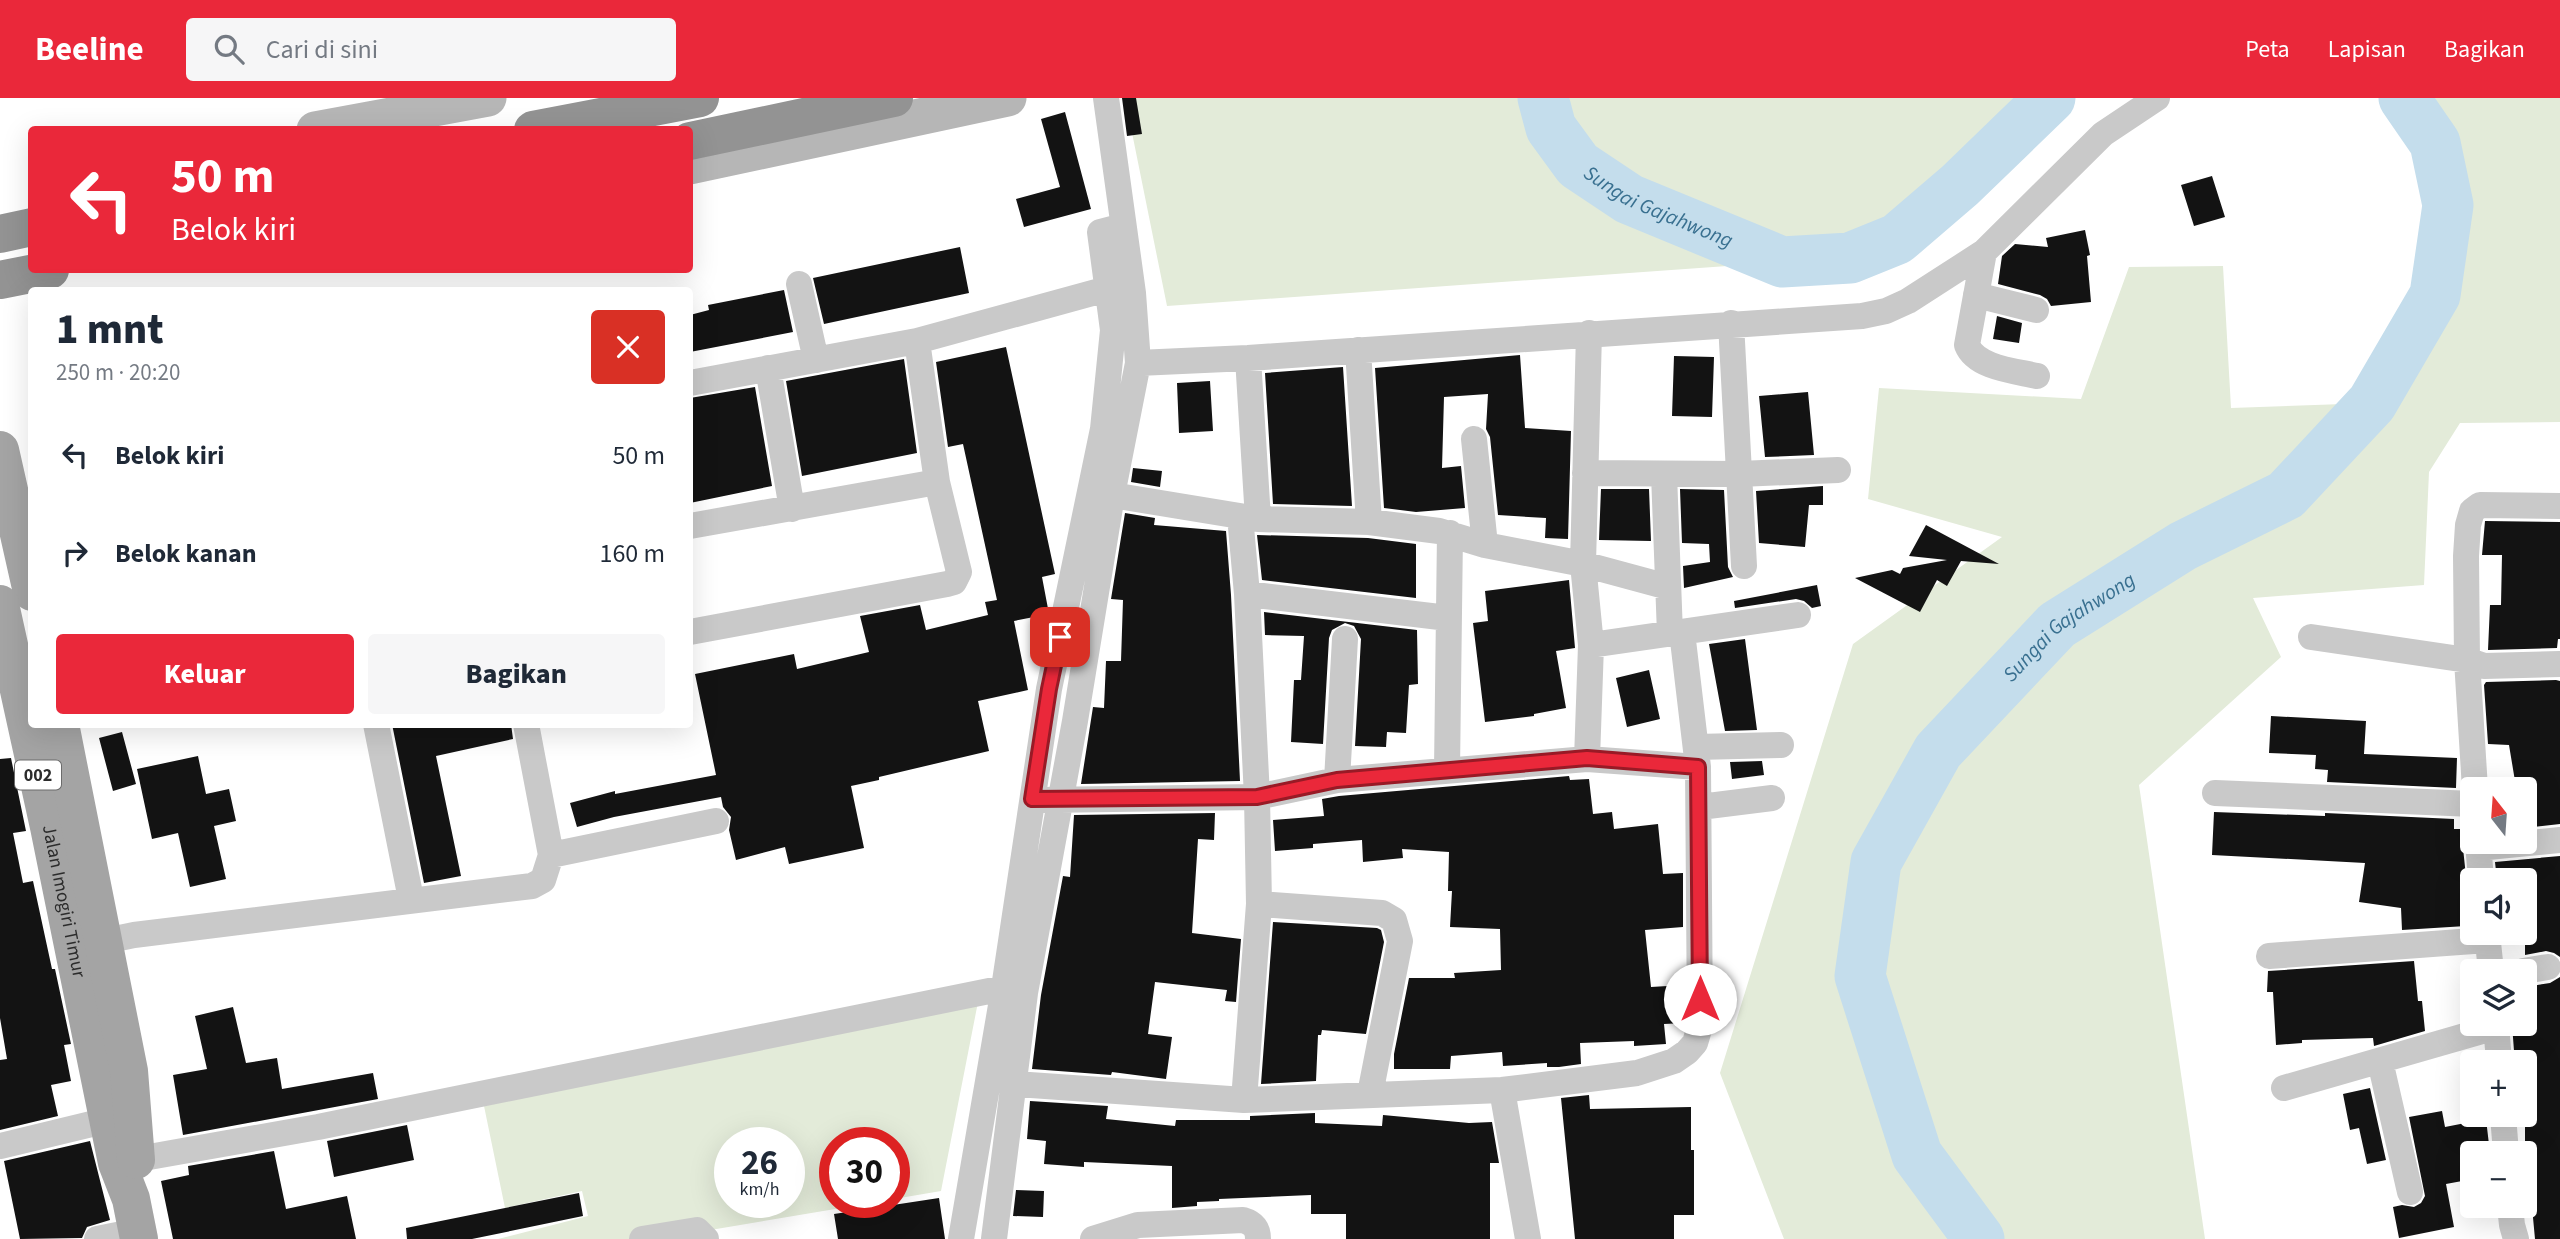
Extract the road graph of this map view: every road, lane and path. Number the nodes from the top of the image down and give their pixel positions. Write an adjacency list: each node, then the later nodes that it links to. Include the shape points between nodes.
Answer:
1 (488, 98): 8 (street)
2 (700, 98): 9 (highway)
3 (894, 98): 7 (highway)
4 (1008, 98): 11 (street)
5 (1106, 98): 13 (street)
6 (2157, 98): 15 (street, via 2103,134)
7 (747, 113): 10 (highway)
8 (338, 126)
9 (554, 126)
10 (693, 140)
11 (693, 165)
12 (28, 228): 14 (highway)
13 (1115, 228): 19 (street, via 1100,232); 28 (street, via 1133,293)
14 (0, 234)
15 (1984, 252): 20 (street); 22 (street, via 1886,311)
16 (35, 273): 17 (highway)
17 (0, 280)
18 (799, 284): 27 (street)
19 (1107, 289): 24 (street); 75 (street, via 1113,330 1102,429 1049,689)
20 (1976, 295): 21 (street); 30 (street, via 1969,351 1985,362)
21 (2036, 310)
22 (1731, 323): 23 (street); 37 (street)
23 (1589, 333): 25 (street); 35 (street)
24 (917, 341): 27 (street); 38 (street)
25 (1358, 350): 26 (street); 43 (street)
26 (1248, 358): 28 (street); 42 (street)
27 (816, 360): 29 (street)
28 (1138, 363): 39 (street)
29 (768, 368): 31 (street); 41 (street)
30 (2037, 376)
31 (693, 382)
32 (1474, 439): 46 (street)
33 (0, 450): 49 (main road)
34 (1838, 470): 37 (street)
35 (1585, 473): 36 (street); 47 (street)
36 (1664, 474): 37 (street); 50 (street)
37 (1739, 474): 48 (street)
38 (937, 482): 41 (street); 55 (street, via 959,572 954,582)
39 (1112, 495): 42 (street); 75 (street)
40 (2560, 506): 60 (street, via 2480,505 2472,511 2466,556)
41 (792, 509): 44 (street)
42 (1249, 517): 43 (street); 51 (street)
43 (1368, 522): 45 (street)
44 (693, 526)
45 (1450, 533): 46 (street); 54 (street)
46 (1485, 545): 47 (street)
47 (1583, 564): 50 (street); 59 (street)
48 (1744, 566)
49 (28, 574)
50 (1668, 587): 56 (street)
51 (1247, 594): 54 (street); 73 (street)
52 (0, 604): 62 (main road, Jalan Imogiri Timur / 002)
53 (1798, 615): 56 (street)
54 (1448, 618): 69 (street)
55 (693, 631)
56 (1676, 633): 59 (street); 67 (street)
57 (2311, 638): 60 (street)
58 (1345, 639): 71 (street)
59 (1591, 645): 68 (street)
60 (2467, 660): 61 (street, via 2484,666); 70 (street)
61 (2560, 664)
62 (28, 686)
63 (41, 728): 85 (main road, Jalan Imogiri Timur / 002)
64 (377, 728): 82 (street)
65 (527, 728): 81 (street)
66 (1781, 745): 67 (street)
67 (1697, 757): 68 (street); 77 (street)
68 (1587, 758): 69 (street)
69 (1447, 770): 71 (street)
70 (2473, 777)
71 (1337, 780): 73 (street)
72 (2215, 793): 76 (street)
73 (1257, 797): 75 (street); 83 (street)
74 (1772, 798): 77 (street)
75 (1045, 800): 87 (street)
76 (2460, 803)
77 (1700, 807): 92 (street, via 1700,1026 1695,1043 1674,1060 1637,1073)
78 (716, 821): 81 (street)
79 (2560, 840): 80 (street)
80 (2538, 841)
81 (551, 856): 82 (street, via 543,880 532,886)
82 (411, 899): 85 (street, via 134,934)
83 (1259, 904): 93 (street, via 1382,913 1394,920 1400,941); 94 (street)
84 (2460, 938): 86 (street)
85 (87, 945): 95 (main road, Jalan Imogiri Timur / 002); 97 (main road, Jalan Imogiri Timur / 002, via 129,1071)
86 (2269, 956)
87 (1014, 991): 90 (street); 97 (street)
88 (2463, 1036): 89 (street)
89 (2380, 1061): 91 (street); 98 (street)
90 (1002, 1080): 94 (street); 101 (street)
91 (2284, 1088)
92 (1502, 1090): 93 (street); 107 (street)
93 (1370, 1094): 94 (street)
94 (1244, 1101)
95 (108, 1120): 96 (street); 97 (main road, Jalan Imogiri Timur / 002)
96 (0, 1146)
97 (126, 1161): 100 (main road, Jalan Imogiri Timur / 002)
98 (2410, 1192)
99 (2511, 1218): 108 (street)
100 (136, 1223): 102 (street)
101 (984, 1231)
102 (97, 1239)
103 (642, 1239): 104 (street, via 697,1230)
104 (706, 1239)
105 (1093, 1239): 106 (street, via 1138,1224 1243,1220 1258,1231)
106 (1258, 1239)
107 (1528, 1239)
108 (2516, 1239)

